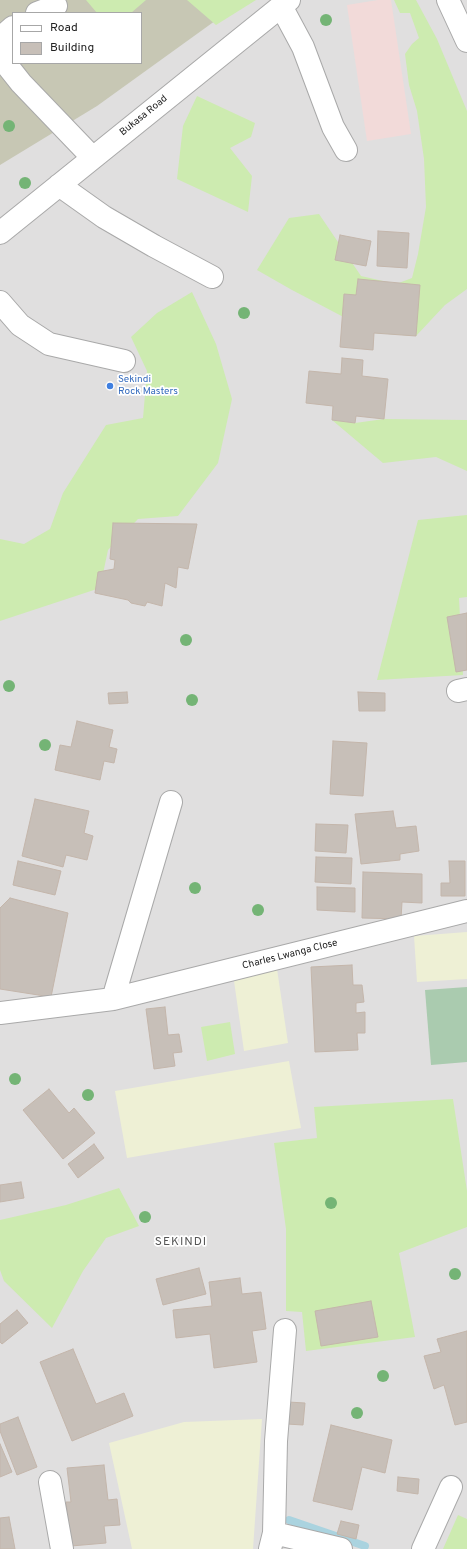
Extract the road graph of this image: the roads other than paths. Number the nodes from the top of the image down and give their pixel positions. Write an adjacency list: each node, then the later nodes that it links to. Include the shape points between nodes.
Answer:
1 (448, 0): 4 (street)
2 (285, 3): 5 (street, via 333,127); 6 (street, Bukasa Road)
3 (12, 28): 6 (street, via 4,35 6,64)
4 (467, 41)
5 (346, 150)
6 (92, 157): 7 (street, Bukasa Road)
7 (59, 186): 8 (street, Bukasa Road); 9 (street, via 104,217)
8 (0, 233)
9 (212, 277)
10 (0, 302): 11 (street, via 20,325 49,344)
11 (124, 361)
12 (171, 802): 14 (street)
13 (467, 911): 14 (street, Charles Lwanga Close)
14 (113, 998): 15 (street, Charles Lwanga Close)
15 (0, 1013)
16 (285, 1330): 19 (street, via 276,1441)
17 (50, 1482): 20 (street)
18 (451, 1487): 22 (street)
19 (272, 1541): 21 (street)
20 (62, 1549)
21 (341, 1549)
22 (423, 1549)

